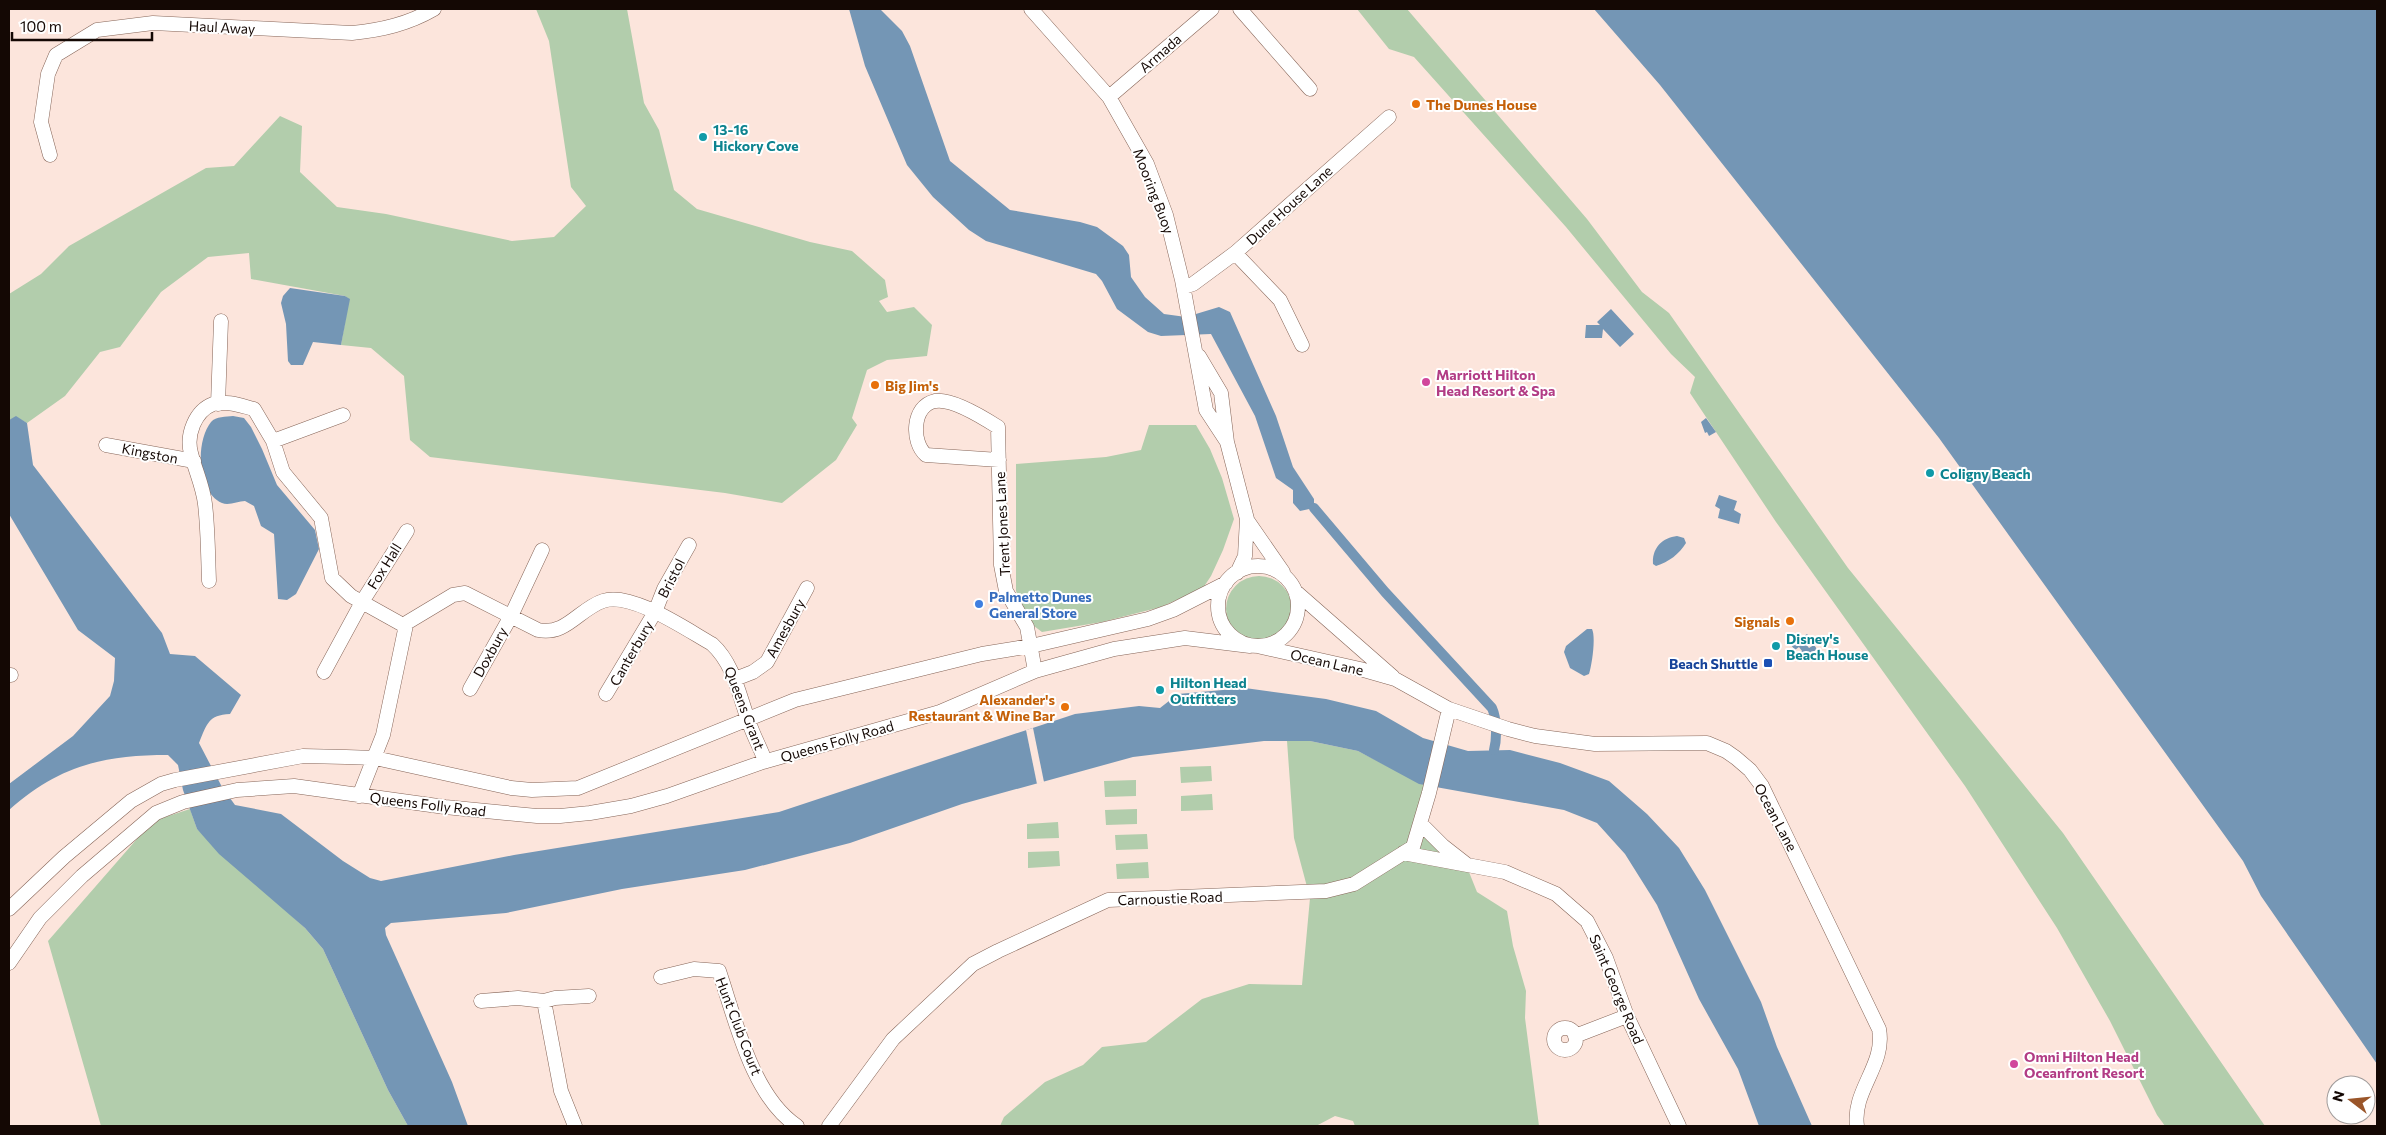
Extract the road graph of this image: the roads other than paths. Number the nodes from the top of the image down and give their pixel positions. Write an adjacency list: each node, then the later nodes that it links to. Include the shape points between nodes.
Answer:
1 (434, 9): 8 (street, Haul Away, via 401,25 352,33 153,23 97,30 56,56 48,74 41,122)
2 (1030, 9): 6 (street, Mooring Buoy)
3 (1212, 9): 6 (street, Armada)
4 (1240, 9): 5 (street)
5 (1310, 89)
6 (1109, 97): 10 (street, Mooring Buoy, via 1147,164 1166,215)
7 (1389, 117): 9 (street, Dune House Lane)
8 (50, 154)
9 (1235, 253): 10 (street, Dune House Lane); 12 (street, via 1280,300)
10 (1184, 287): 19 (street, Mooring Buoy, via 1206,410 1227,442)
11 (221, 321): 13 (street)
12 (1302, 345)
13 (218, 404): 15 (street, via 254,409); 18 (street, via 213,404 195,419 190,451)
14 (343, 415): 15 (street)
15 (273, 441): 28 (street, via 283,472 321,518 332,578 350,596)
16 (106, 445): 18 (street, Kingston)
17 (999, 460): 17 (street, Trent Jones Lane, via 998,427 980,414 936,400 920,412 916,438 919,450 926,455); 32 (street, Trent Jones Lane, via 1001,565 1006,591 1027,627)
18 (194, 461): 24 (street, via 205,503)
19 (1247, 519): 23 (street, Mooring Buoy, via 1245,556); 26 (street, Mooring Buoy)
20 (406, 531): 28 (street, Fox Hall)
21 (689, 545): 29 (street, Bristol)
22 (542, 550): 30 (street, Doxbury)
23 (1237, 573): 25 (street); 26 (street, via 1260,566 1275,570)
24 (209, 581)
25 (1226, 583): 32 (street, Queens Folly Road, via 1162,615); 33 (street, via 1218,606 1224,628 1235,639)
26 (1291, 585): 33 (street, via 1298,611 1291,629 1276,642); 36 (street, Ocean Lane)
27 (807, 588): 37 (street, Amesbury, via 767,662)
28 (362, 602): 31 (street); 35 (street, Fox Hall)
29 (655, 612): 30 (street, Queens Grant, via 621,600 603,601 551,632 538,630); 37 (street, Queens Grant, via 712,644 727,662); 39 (street, Canterbury)
30 (511, 616): 31 (street, Queens Grant, via 465,593 453,595); 38 (street, Doxbury)
31 (406, 625): 42 (street, via 383,735)
32 (1031, 646): 34 (street, Trent Jones Lane); 41 (street, Queens Folly Road, via 982,654 796,700)
33 (1254, 646): 34 (street, Queens Folly Road, via 1197,639 1163,640 1114,649); 36 (street, Ocean Lane)
34 (1035, 671): 43 (street, Queens Folly Road, via 940,712)
35 (324, 672)
36 (1395, 679): 40 (street, Ocean Lane)
37 (735, 680): 41 (street, Queens Grant)
38 (470, 689)
39 (606, 694)
40 (1449, 708): 45 (street, Carnoustie Road); 60 (street, Ocean Lane, via 1544,738 1594,744 1708,743 1726,750 1750,770 1765,793 1880,1029 1879,1054 1860,1094)
41 (748, 721): 42 (street, Queens Folly Road, via 578,788 558,790 511,788); 43 (street, Queens Grant)
42 (375, 758): 44 (street, Queens Folly Road); 48 (street, Queens Folly Road, via 303,756 161,784 131,801)
43 (765, 761): 44 (street, Queens Folly Road, via 640,803 560,816)
44 (359, 796): 49 (street, Queens Folly Road, via 294,786 237,790 183,802 156,814 82,876 40,918)
45 (1421, 824): 46 (street, Carnoustie Road, via 1413,846); 47 (street, Saint George Road)
46 (1404, 853): 47 (street, Saint George Road); 58 (street, Carnoustie Road, via 1354,884 1326,892 1108,900 998,951 973,964 893,1039)
47 (1467, 865): 54 (street, Saint George Road, via 1505,872 1556,894 1587,921 1606,958)
48 (9, 909)
49 (9, 962)
50 (661, 977): 57 (street, Hunt Club Court, via 694,969 719,971 749,1059 770,1099)
51 (589, 996): 53 (street)
52 (481, 1001): 53 (street, via 518,998)
53 (544, 1001): 56 (street, via 561,1091)
54 (1627, 1016): 55 (street); 59 (street, Saint George Road)
55 (1575, 1036)
56 (575, 1126)
57 (797, 1126)
58 (830, 1126)
59 (1679, 1126)
60 (1857, 1126)

